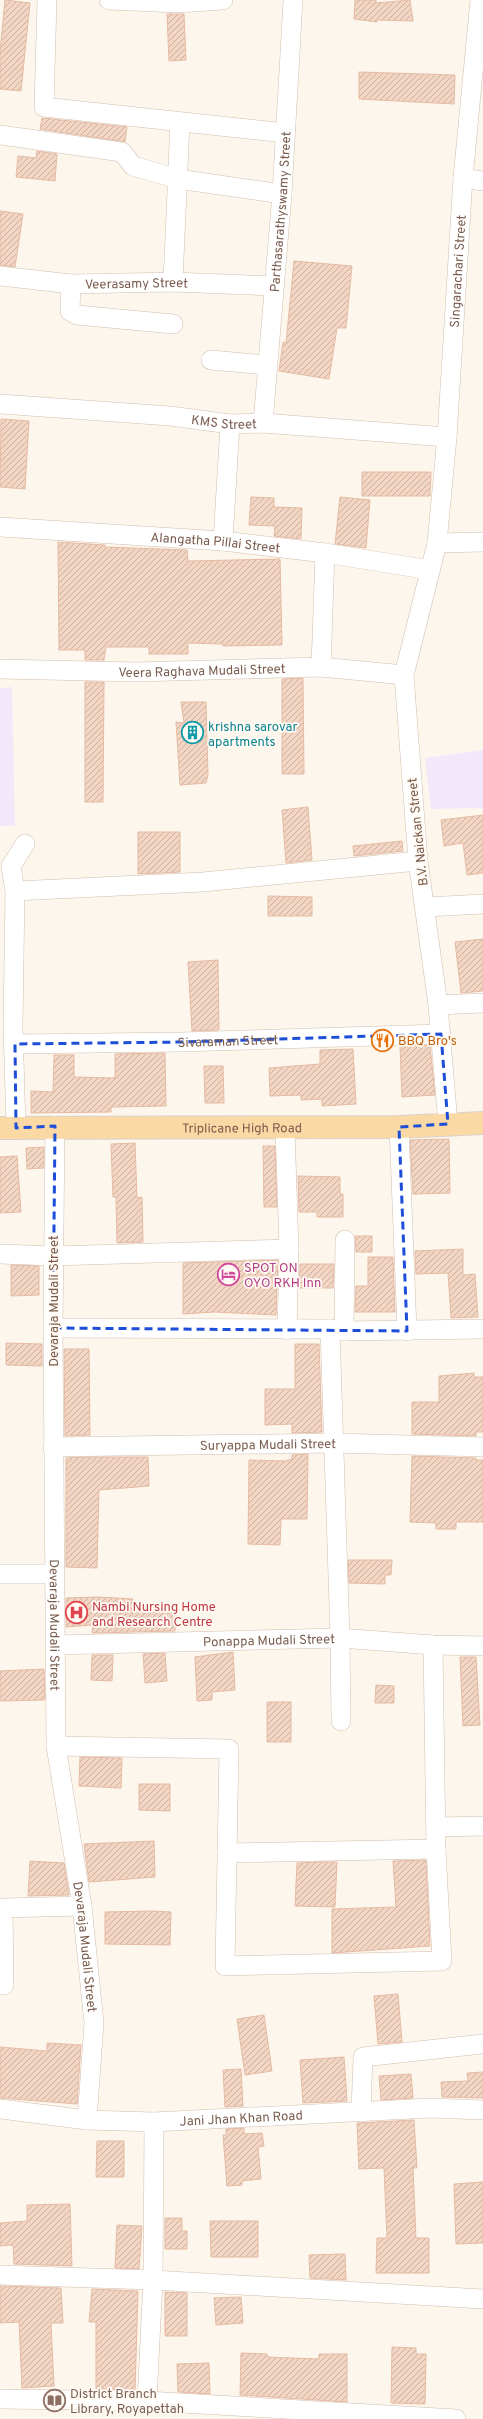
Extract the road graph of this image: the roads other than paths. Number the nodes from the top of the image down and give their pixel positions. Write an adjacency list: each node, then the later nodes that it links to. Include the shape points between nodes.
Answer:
1 (47, 0): 6 (street, via 44,107)
2 (109, 0): 3 (street, via 178,3)
3 (223, 0)
4 (293, 0): 7 (street, Parthasarathyswamy Street)
5 (480, 0): 9 (street, Singarachari Street)
6 (180, 122): 7 (street); 10 (street)
7 (285, 133): 12 (street, Parthasarathyswamy Street)
8 (0, 135): 10 (street, via 122,152 133,166)
9 (463, 178): 11 (street); 23 (street, Singarachari Street)
10 (178, 179): 12 (street); 14 (street)
11 (483, 181)
12 (282, 194): 16 (street, Parthasarathyswamy Street)
13 (0, 276): 15 (street, Veerasamy Street)
14 (172, 282): 15 (street, Veerasamy Street); 16 (street, Veerasamy Street)
15 (71, 284): 17 (street, via 70,311 77,315)
16 (274, 286): 19 (street, Parthasarathyswamy Street)
17 (173, 324)
18 (211, 360): 19 (street)
19 (268, 365): 21 (street, Parthasarathyswamy Street)
20 (0, 404): 22 (street, KMS Street, via 170,416)
21 (263, 423): 22 (street, KMS Street); 23 (street, KMS Street)
22 (230, 424): 25 (street)
23 (448, 437): 27 (street, Singarachari Street)
24 (0, 527): 25 (street, Alangatha Pillai Street)
25 (223, 541): 28 (street, Alangatha Pillai Street)
26 (483, 542): 27 (street)
27 (437, 544): 29 (street, B.V. Naickan Street)
28 (325, 553): 29 (street, Alangatha Pillai Street); 30 (street)
29 (430, 570): 32 (street, B.V. Naickan Street)
30 (321, 667): 31 (street, Veera Raghava Mudali Street, via 136,672); 32 (street, Veera Raghava Mudali Street)
31 (0, 669)
32 (404, 675): 34 (street, B.V. Naickan Street)
33 (25, 844): 35 (street)
34 (418, 861): 36 (street, via 203,882); 38 (street, B.V. Naickan Street)
35 (6, 866): 36 (street)
36 (15, 891): 41 (street)
37 (483, 904): 38 (street)
38 (426, 907): 40 (street, B.V. Naickan Street)
39 (483, 1003): 40 (street)
40 (438, 1005): 42 (street, B.V. Naickan Street)
41 (10, 1032): 42 (street, Sivaraman Street, via 181,1042); 47 (street)
42 (441, 1034): 43 (street, B.V. Naickan Street)
43 (448, 1124): 44 (main road, Triplicane High Road); 46 (main road, Triplicane High Road)
44 (483, 1124)
45 (55, 1126): 47 (main road, Triplicane High Road); 48 (main road, Triplicane High Road); 52 (street, Devaraja Mudali Street)
46 (399, 1127): 48 (main road, Triplicane High Road); 57 (street)
47 (8, 1128)
48 (285, 1128): 50 (street)
49 (345, 1240): 56 (street)
50 (289, 1249): 52 (street); 55 (street)
51 (0, 1254): 52 (street)
52 (53, 1256): 53 (street, Devaraja Mudali Street)
53 (53, 1328): 55 (street); 59 (street, Devaraja Mudali Street)
54 (483, 1329): 57 (street)
55 (287, 1330): 56 (street)
56 (337, 1330): 57 (street); 58 (street)
57 (407, 1331)
58 (333, 1443): 59 (street, Suryappa Mudali Street); 60 (street, Suryappa Mudali Street); 63 (street)
59 (53, 1447): 62 (street, Devaraja Mudali Street)
60 (483, 1447)
61 (0, 1574): 62 (street)
62 (53, 1574): 64 (street, Devaraja Mudali Street)
63 (340, 1638): 64 (street, Ponappa Mudali Street); 65 (street, Ponappa Mudali Street); 67 (street)
64 (55, 1645): 68 (street, Devaraja Mudali Street)
65 (433, 1645): 66 (street, Ponappa Mudali Street); 70 (street)
66 (483, 1646)
67 (341, 1721)
68 (56, 1746): 72 (street, via 229,1749); 73 (street, Devaraja Mudali Street)
69 (483, 1826): 70 (street)
70 (437, 1827): 71 (street)
71 (436, 1849): 72 (street); 72 (street, via 442,1961 225,1966)
72 (227, 1853)
73 (82, 1906): 74 (street, via 3,1908 4,1985); 79 (street, Devaraja Mudali Street, via 94,2022)
74 (0, 1985)
75 (483, 2044): 78 (street, via 363,2057)
76 (0, 2109): 79 (street, Jani Jhan Khan Road)
77 (483, 2110): 78 (street, Jani Jhan Khan Road, via 431,2108)
78 (361, 2112): 80 (street, Jani Jhan Khan Road)
79 (87, 2120): 80 (street, Jani Jhan Khan Road)
80 (154, 2122): 82 (street)
81 (0, 2275): 82 (street)
82 (153, 2280): 83 (street); 85 (street)
83 (483, 2299)
84 (0, 2399): 85 (street)
85 (147, 2401): 86 (street)
86 (456, 2419)

